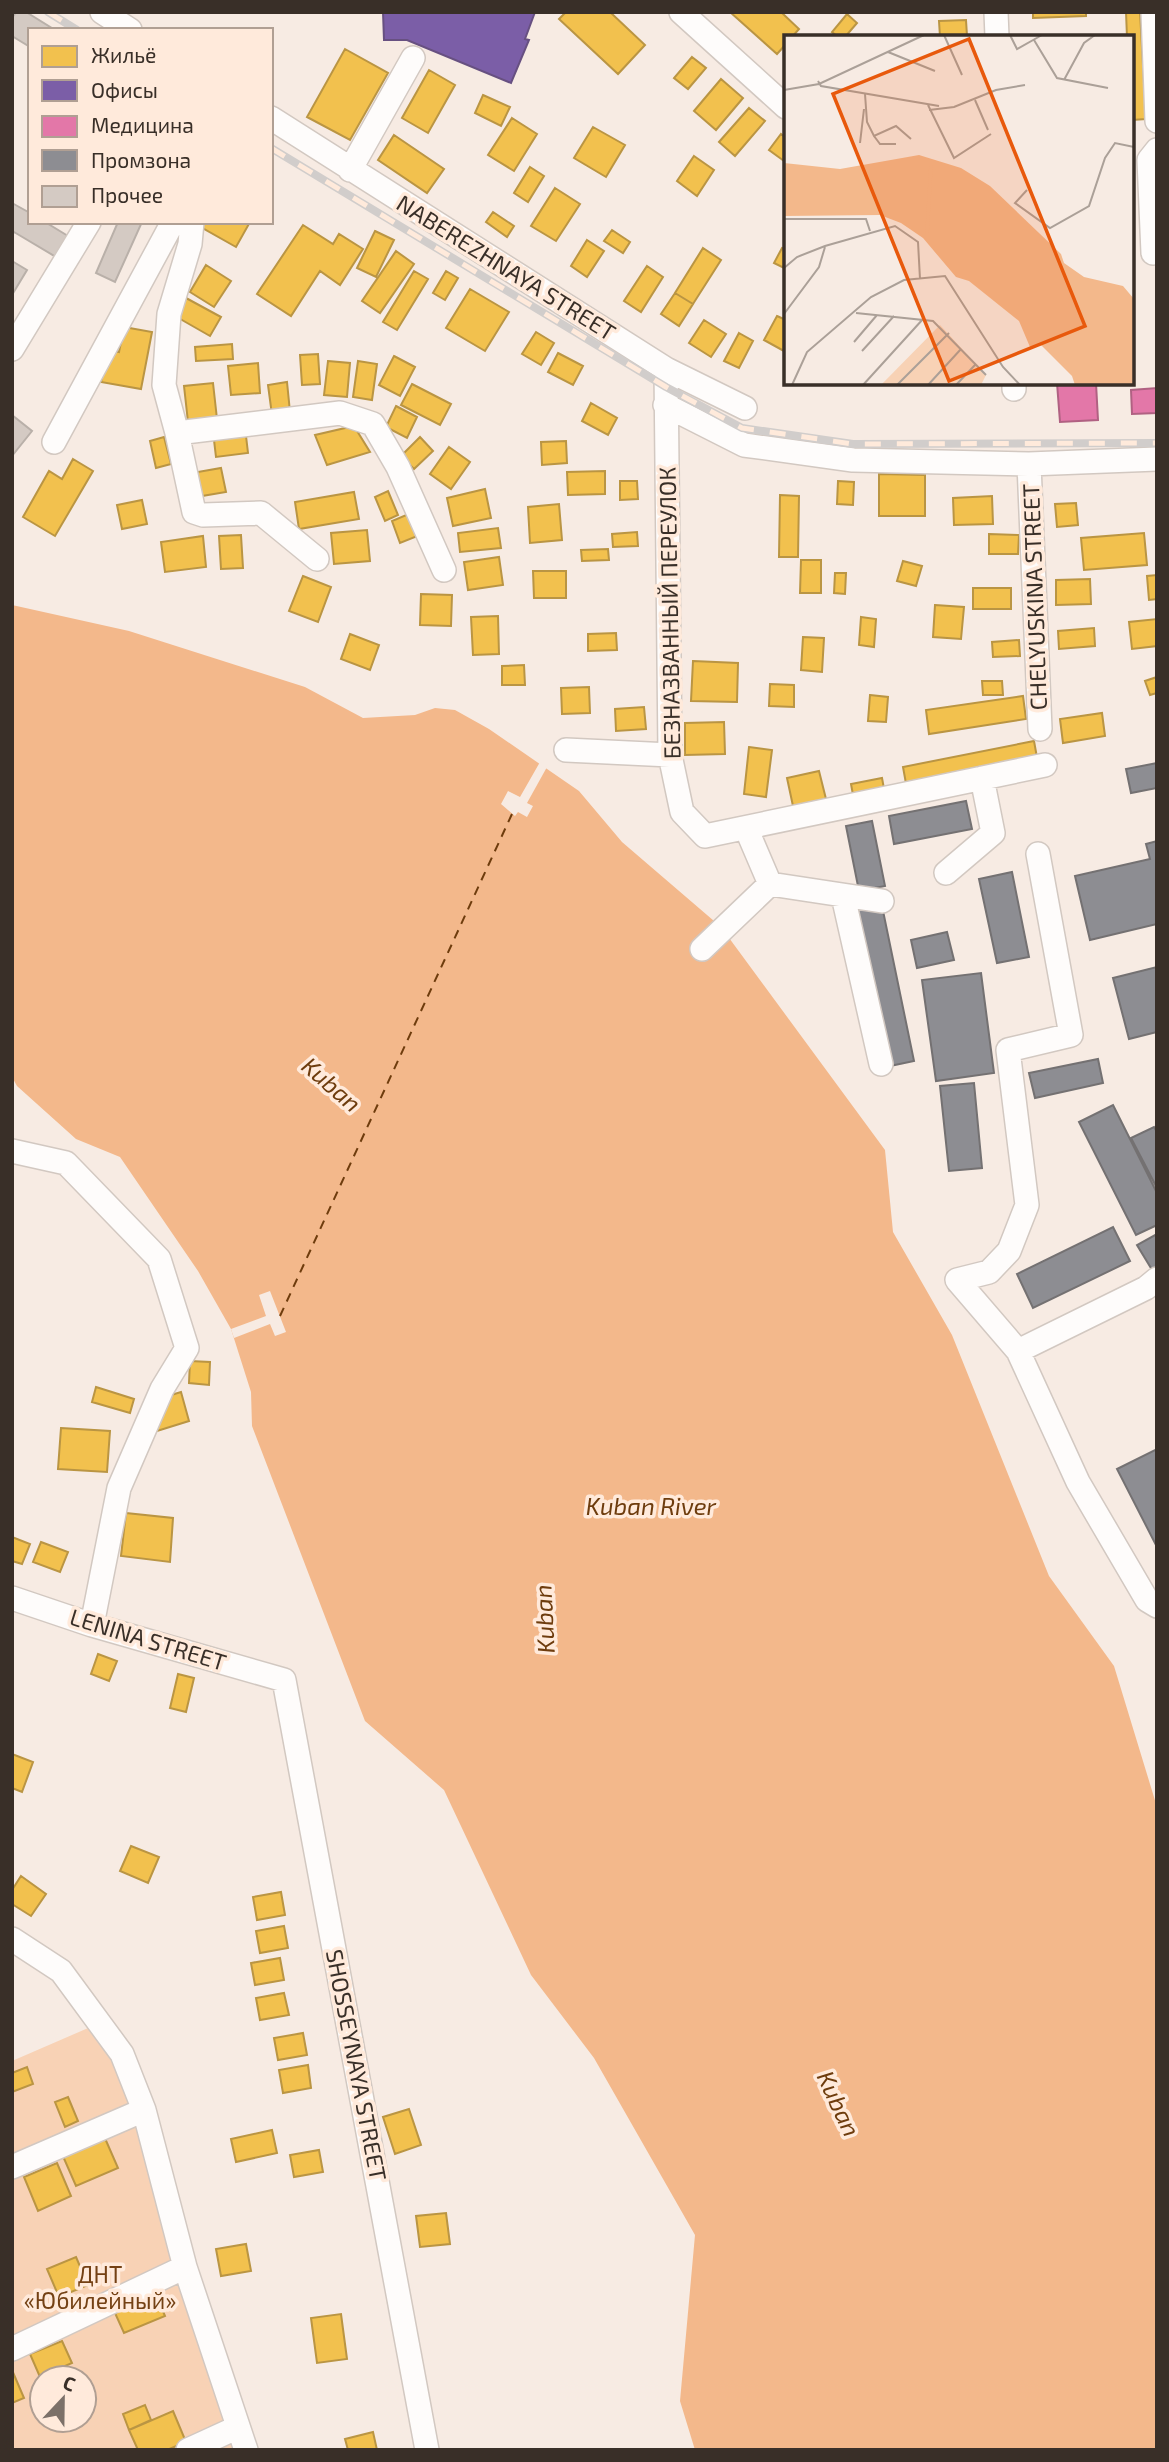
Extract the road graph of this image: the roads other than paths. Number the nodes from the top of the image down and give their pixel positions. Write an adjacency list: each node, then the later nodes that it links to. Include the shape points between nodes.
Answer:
1 (102, 12): 5 (street)
2 (681, 12): 8 (street)
3 (996, 12): 6 (street)
4 (1153, 12): 10 (street)
5 (127, 28)
6 (997, 35)
7 (413, 58): 12 (street)
8 (784, 105)
9 (273, 119): 12 (street, NABEREZHNAYA STREET)
10 (1157, 121)
11 (1157, 150): 16 (street, via 1149,160)
12 (350, 170): 18 (street, NABEREZHNAYA STREET)
13 (88, 224): 17 (street)
14 (172, 224): 22 (street)
15 (192, 224): 21 (street, via 169,314 164,385)
16 (1153, 253)
17 (12, 349)
18 (666, 369): 19 (street, БЕЗНАЗВАННЫЙ ПЕРЕУЛОК); 20 (street, NABEREZHNAYA STREET)
19 (665, 405): 24 (street, via 744,445 853,460); 29 (street, БЕЗНАЗВАННЫЙ ПЕРЕУЛОК)
20 (745, 408)
21 (177, 433): 25 (street, via 194,512 261,513); 26 (street, via 340,413 373,424 398,467)
22 (54, 442)
23 (1157, 459): 24 (street)
24 (1029, 464): 27 (street, CHELYUSKINA STREET)
25 (317, 559)
26 (444, 570)
27 (1041, 729)
28 (566, 750): 29 (street)
29 (670, 755): 32 (street, БЕЗНАЗВАННЫЙ ПЕРЕУЛОК, via 682,812 705,836)
30 (1045, 765): 31 (street, БЕЗНАЗВАННЫЙ ПЕРЕУЛОК)
31 (982, 778): 32 (street, БЕЗНАЗВАННЫЙ ПЕРЕУЛОК); 34 (street, via 993,833)
32 (746, 828): 35 (street)
33 (1038, 854): 42 (street, via 1071,1035 1009,1050 1027,1205 1021,1226 989,1272 957,1280)
34 (946, 873)
35 (770, 884): 36 (street); 38 (street)
36 (843, 895): 37 (street); 39 (street)
37 (882, 901)
38 (702, 949)
39 (881, 1064)
40 (12, 1151): 45 (street, via 66,1163 159,1259 187,1348 162,1389 119,1488)
41 (1151, 1283): 42 (street)
42 (1018, 1351): 44 (street, via 1078,1482 1147,1600)
43 (12, 1598): 45 (street, LENINA STREET)
44 (1157, 1606)
45 (92, 1625): 46 (street, LENINA STREET)
46 (284, 1680): 55 (street, SHOSSEYNAYA STREET)
47 (12, 1939): 48 (street, via 61,1971 102,2022 122,2054)
48 (144, 2110): 49 (street); 50 (street)
49 (12, 2166)
50 (185, 2267): 51 (street); 52 (street)
51 (12, 2349)
52 (236, 2427): 53 (street); 54 (street)
53 (188, 2450)
54 (246, 2450)
55 (427, 2450)

